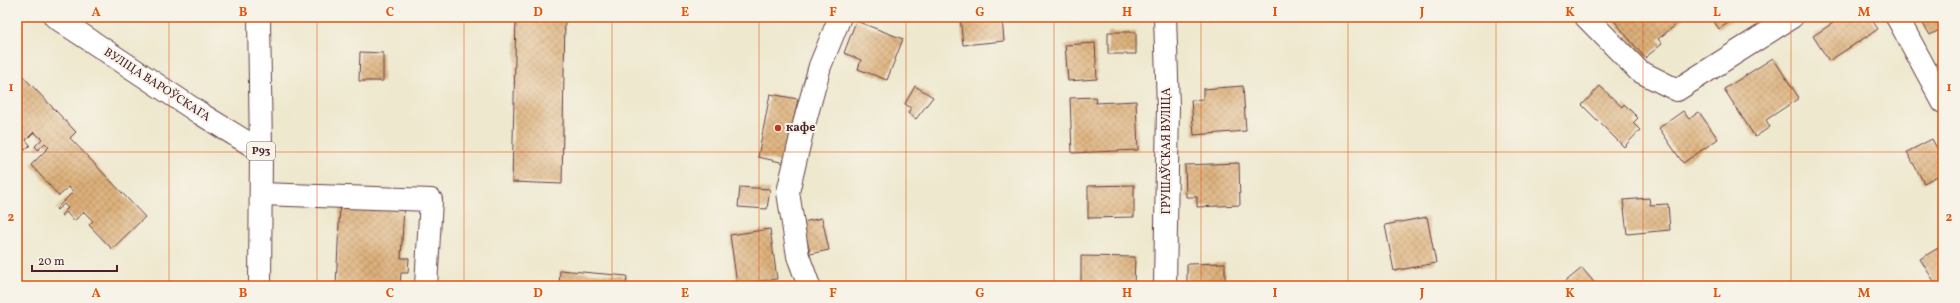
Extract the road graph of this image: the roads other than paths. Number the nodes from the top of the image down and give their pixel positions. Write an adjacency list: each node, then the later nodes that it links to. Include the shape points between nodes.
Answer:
1 (55, 17): 9 (street, ВУЛІЦА ВАРОЎСКАГА)
2 (259, 17): 9 (street, Р93)
3 (840, 17): 13 (street, via 820,66 788,192 798,256)
4 (1165, 17): 14 (street, ГРУШАЎСКАЯ ВУЛІЦА, via 1168,107)
5 (1586, 17): 6 (street, via 1639,71 1677,90)
6 (1792, 17)
7 (1897, 17): 8 (street)
8 (1943, 102)
9 (261, 151): 10 (street, Р93)
10 (261, 194): 11 (street, Р93); 12 (street, via 431,200)
11 (260, 286)
12 (426, 286)
13 (809, 286)
14 (1165, 286)

